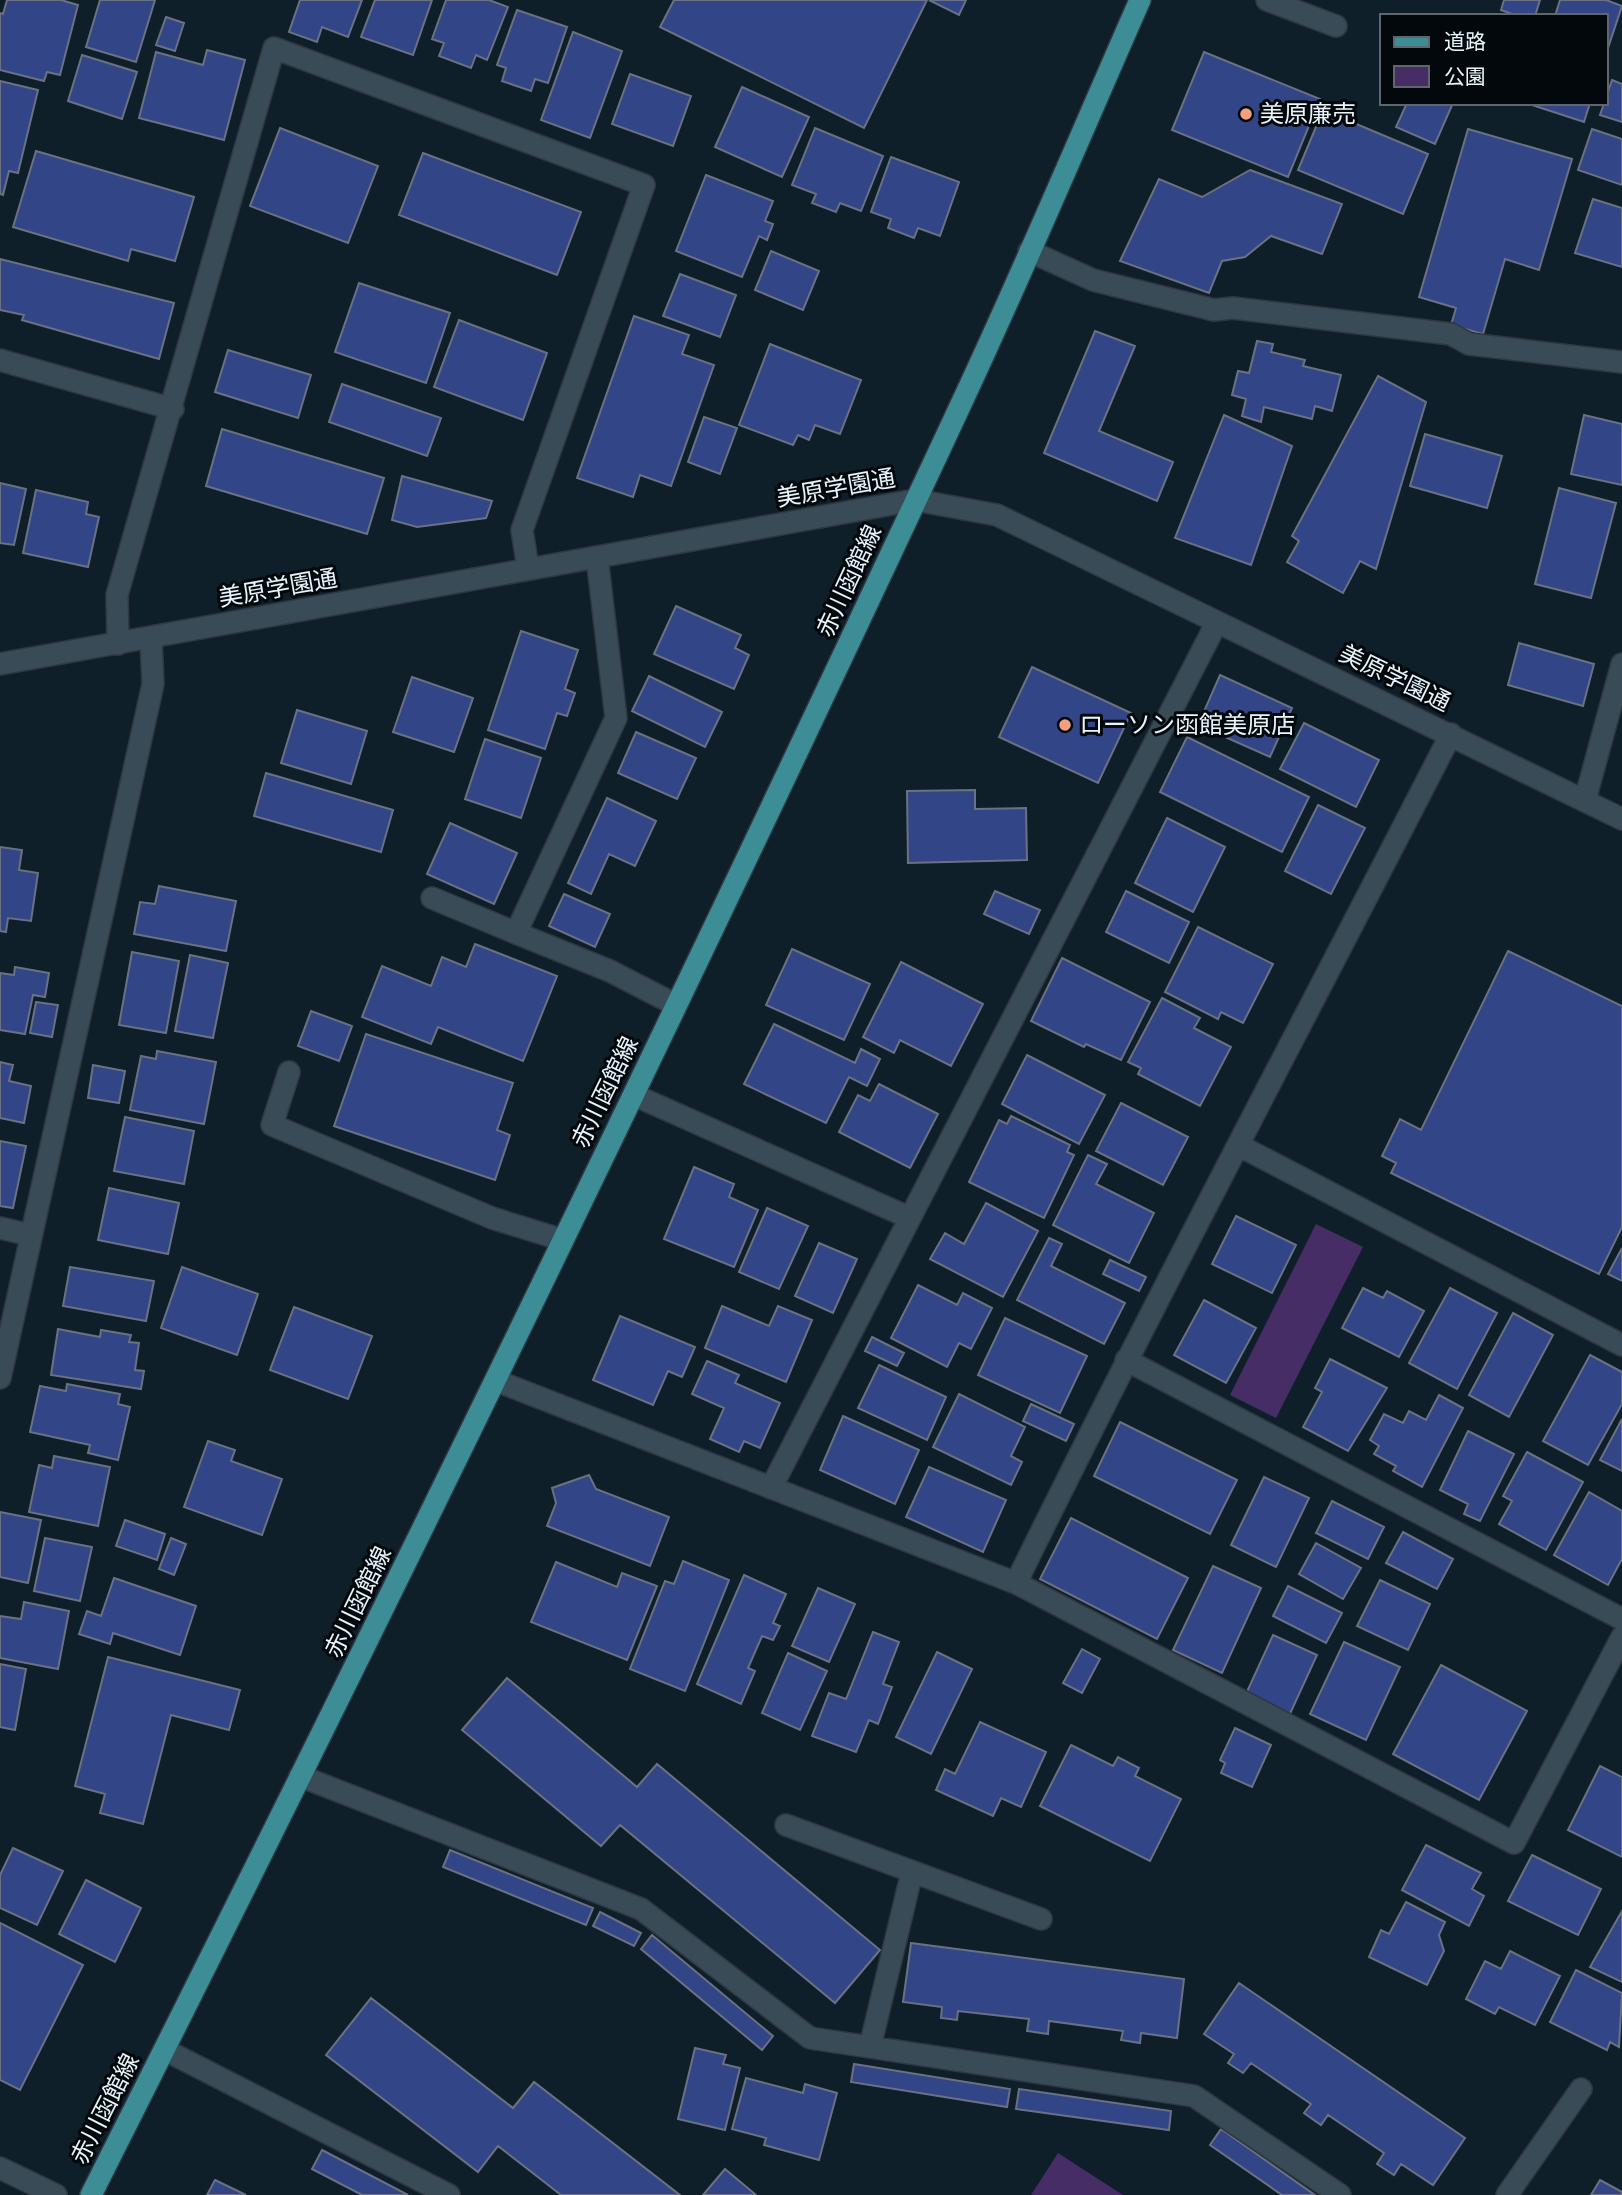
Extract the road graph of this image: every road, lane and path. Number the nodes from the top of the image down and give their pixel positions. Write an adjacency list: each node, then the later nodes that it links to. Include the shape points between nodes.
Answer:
1 (1140, 0): 4 (main road, 赤川函館線)
2 (1267, 0): 3 (street)
3 (1336, 26)
4 (1029, 251): 6 (street, via 1093,280 1214,310 1233,308 1451,334 1469,344); 8 (main road, 赤川函館線)
5 (0, 360): 7 (street)
6 (1622, 362)
7 (173, 409): 10 (street, via 274,48 644,185 522,530); 13 (street, via 117,594)
8 (915, 500): 9 (street, 美原学園通); 11 (street, 美原学園通, via 997,515); 21 (main road, 赤川函館線)
9 (597, 556): 10 (street, 美原学園通); 20 (street, via 616,718)
10 (528, 568): 12 (street, 美原学園通)
11 (1217, 622): 16 (street, 美原学園通); 25 (street)
12 (151, 638): 13 (street, 美原学園通); 27 (street, via 153,684)
13 (118, 644): 14 (street, 美原学園通)
14 (0, 664)
15 (1622, 664): 17 (street)
16 (1451, 734): 17 (street, 美原学園通); 24 (street)
17 (1585, 800): 18 (street, 美原学園通)
18 (1622, 819)
19 (432, 898): 20 (street)
20 (516, 933): 21 (street, via 610,971)
21 (676, 1005): 23 (main road, 赤川函館線)
22 (289, 1072): 28 (street, via 272,1125 492,1218)
23 (634, 1096): 25 (street); 28 (main road, 赤川函館線)
24 (1240, 1146): 29 (street); 30 (street)
25 (910, 1218): 33 (street)
26 (0, 1228): 27 (street)
27 (30, 1235): 31 (street)
28 (563, 1240): 32 (main road, 赤川函館線)
29 (1622, 1345)
30 (1126, 1360): 34 (street); 35 (street)
31 (0, 1378)
32 (497, 1381): 33 (street); 37 (main road, 赤川函館線)
33 (771, 1488): 34 (street)
34 (1016, 1583): 36 (street, via 1514,1843)
35 (1622, 1619)
36 (1622, 1637)
37 (300, 1776): 41 (street, via 641,1909 810,2038); 42 (main road, 赤川函館線)
38 (786, 1825): 39 (street)
39 (912, 1871): 40 (street); 41 (street)
40 (1041, 1919)
41 (870, 2047): 48 (street, via 1195,2096)
42 (165, 2050): 46 (main road, 赤川函館線); 47 (street)
43 (1581, 2089): 49 (street)
44 (0, 2168): 45 (street)
45 (56, 2195)
46 (92, 2195)
47 (449, 2195)
48 (1340, 2195)
49 (1507, 2195)

